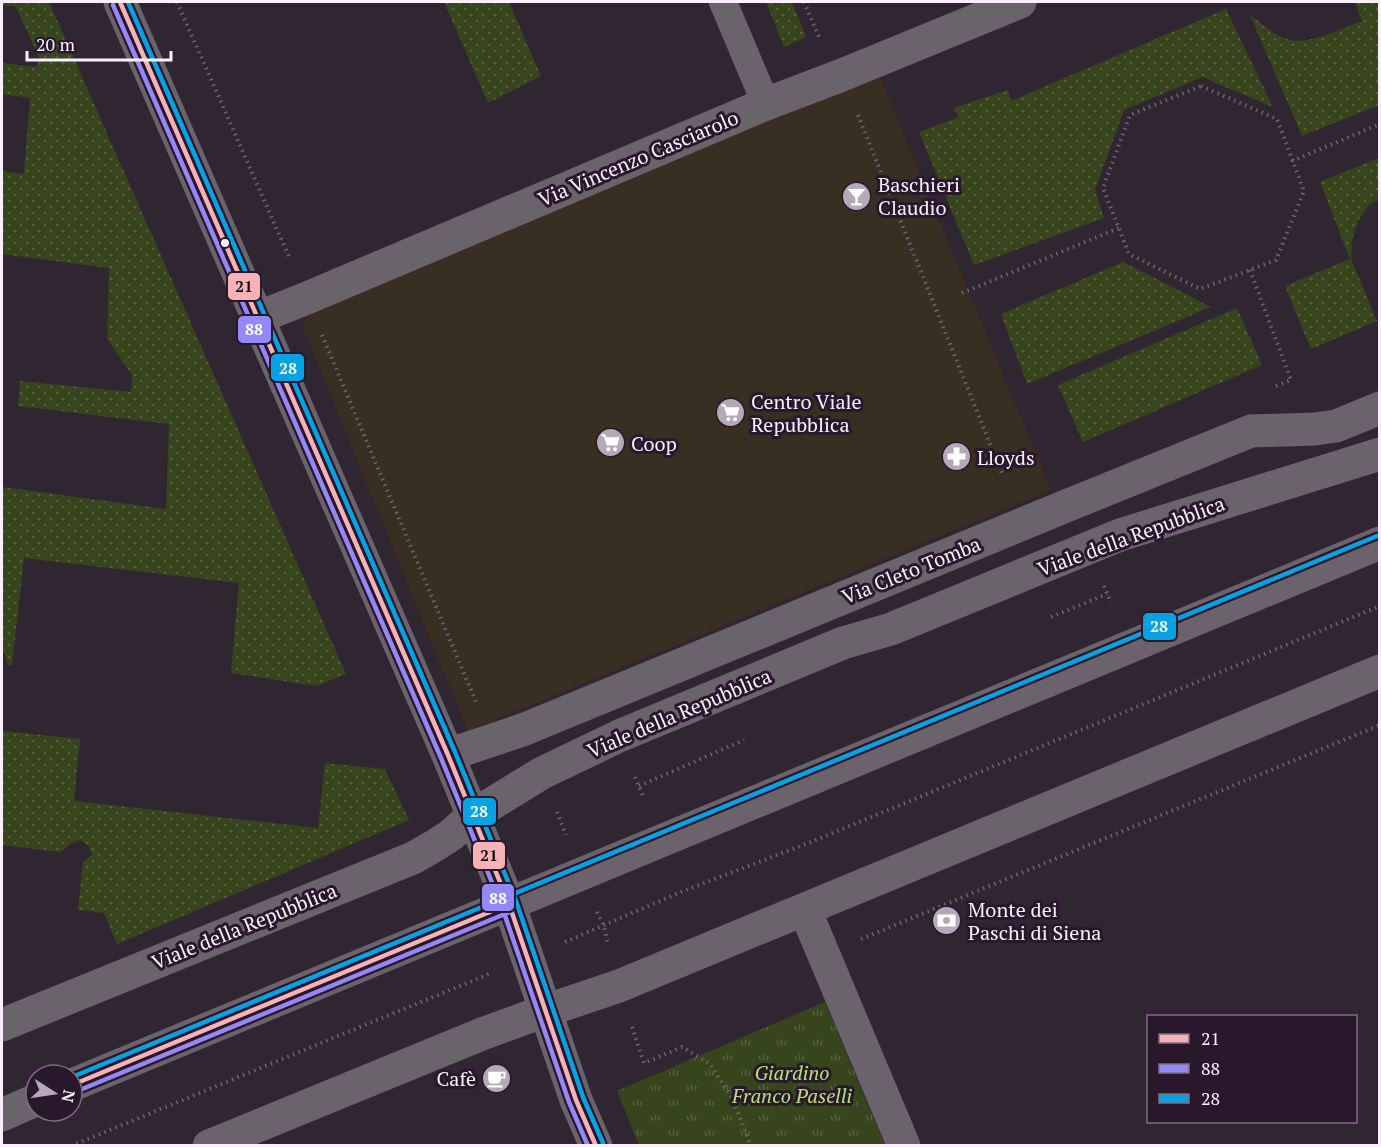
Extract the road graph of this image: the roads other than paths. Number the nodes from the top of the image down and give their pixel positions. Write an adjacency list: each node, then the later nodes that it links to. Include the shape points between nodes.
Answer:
1 (120, 2): 5 (street)
2 (723, 2): 4 (lane)
3 (1020, 2): 4 (street, Via Vincenzo Casciarolo)
4 (766, 104): 5 (street, Via Vincenzo Casciarolo)
5 (257, 318): 10 (street)
6 (1380, 408): 10 (street, Via Cleto Tomba, via 1336,426 1251,431 525,729)
7 (1380, 454): 11 (street, Viale della Repubblica, via 1120,535 891,629 843,643 619,736 542,773)
8 (1380, 543): 12 (street)
9 (1380, 671): 13 (street)
10 (448, 755): 11 (street)
11 (472, 816): 12 (street); 15 (street, Viale della Repubblica, via 451,835 413,858)
12 (509, 904): 14 (street); 16 (street)
13 (805, 910): 14 (street, via 619,986); 21 (street)
14 (545, 1011): 19 (street); 20 (street)
15 (2, 1025)
16 (84, 1080)
17 (24, 1105): 18 (street)
18 (2, 1114)
19 (209, 1146)
20 (596, 1146)
21 (904, 1146)

